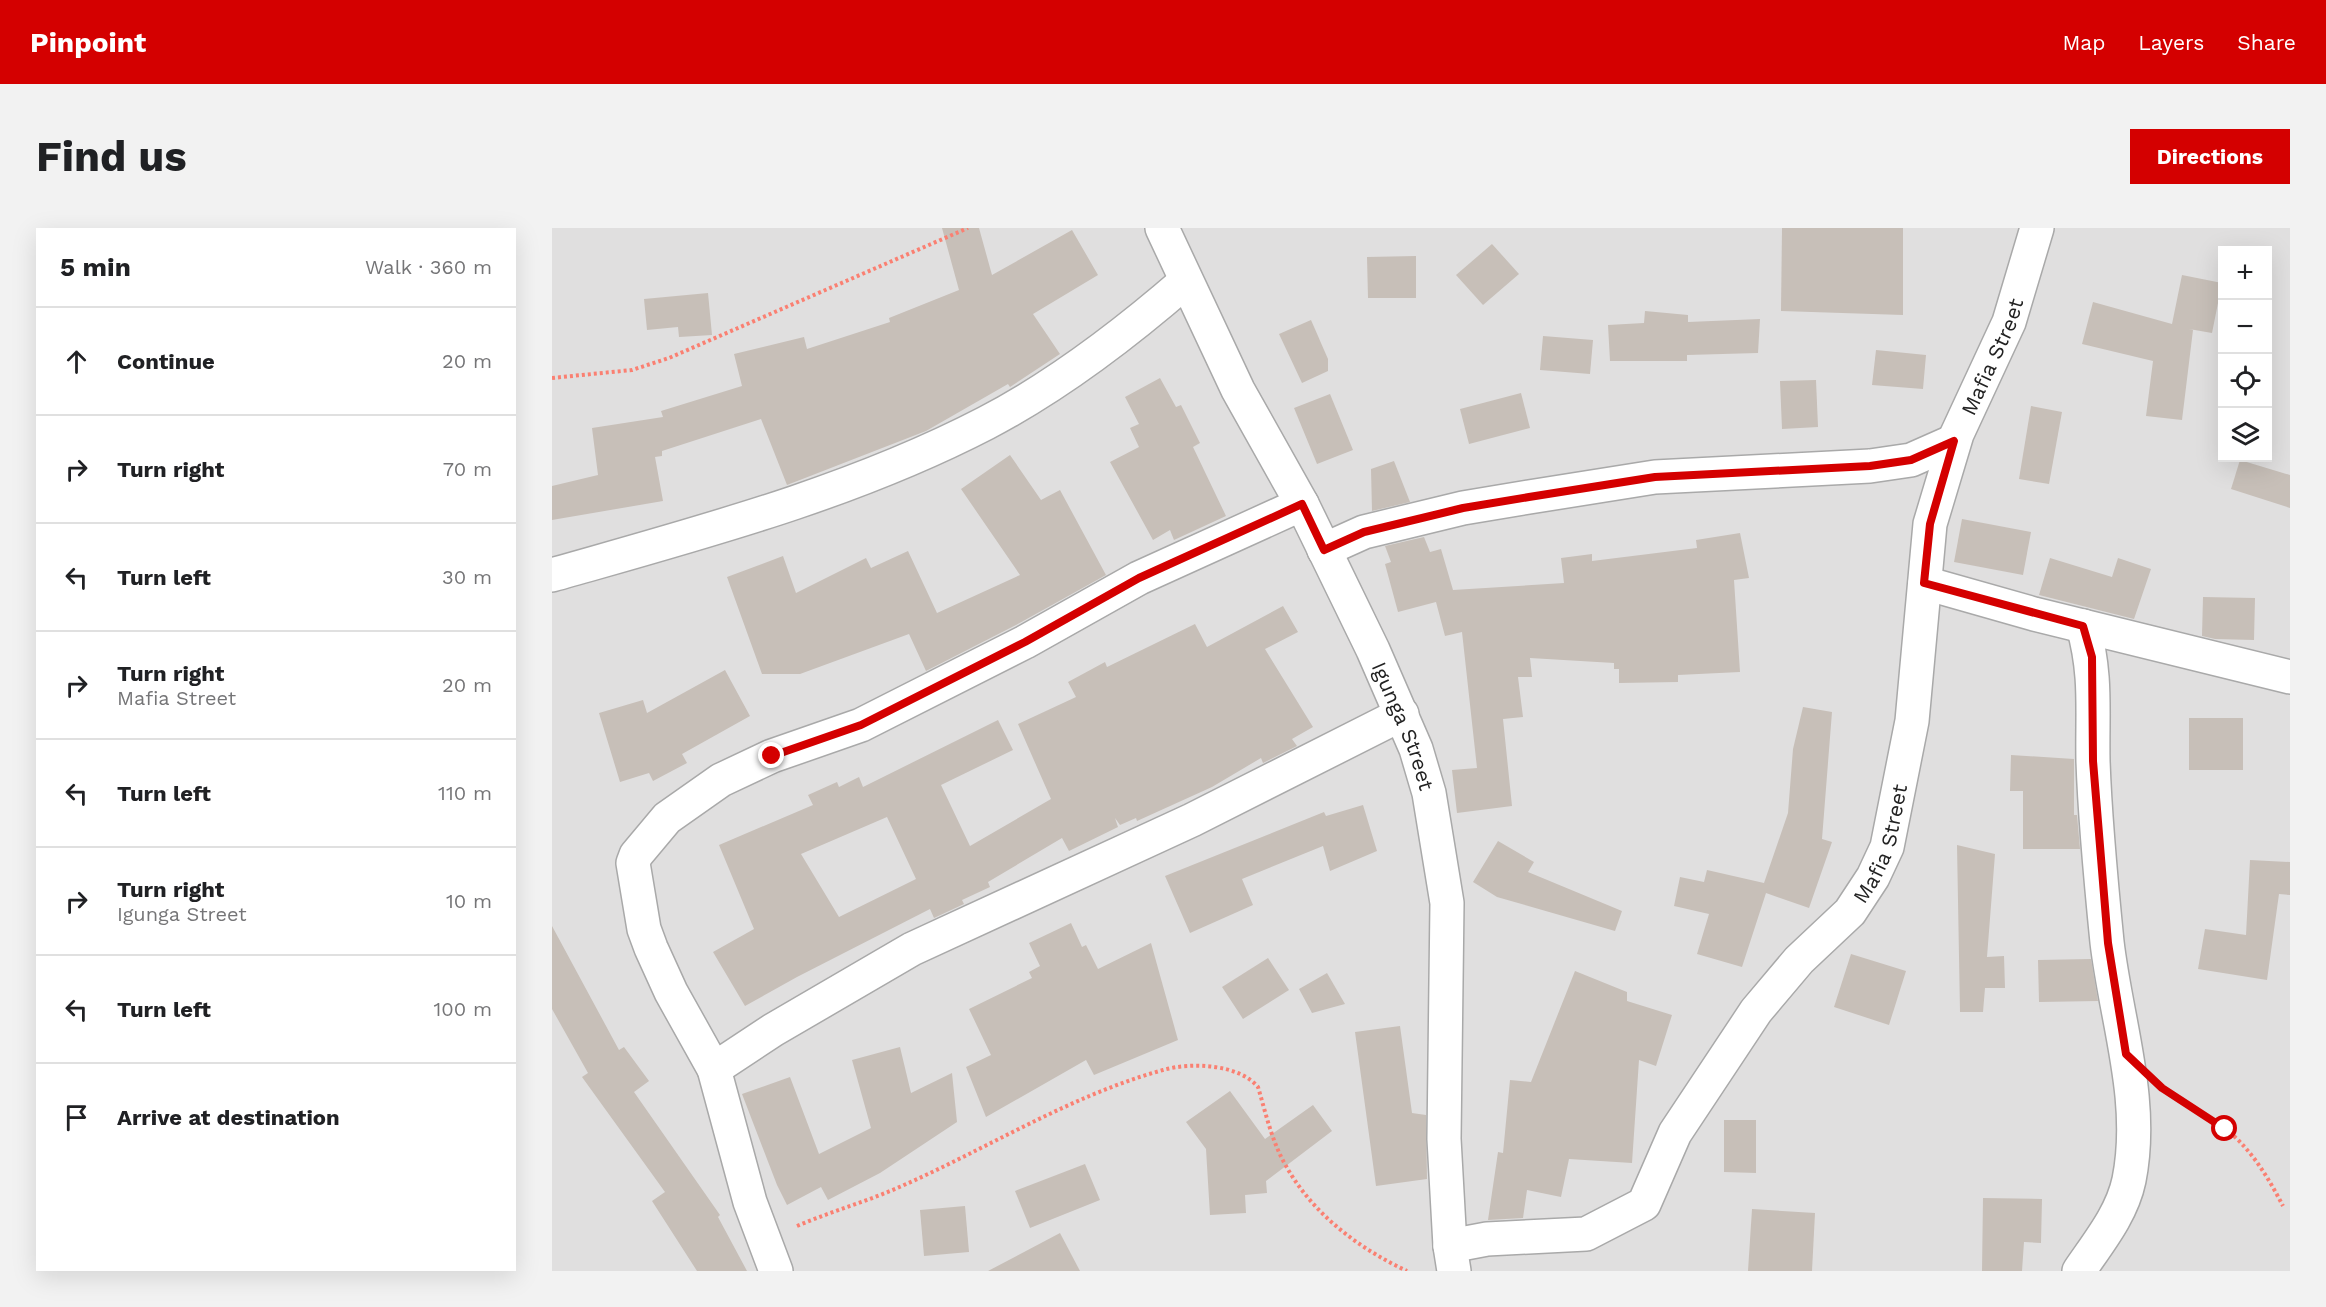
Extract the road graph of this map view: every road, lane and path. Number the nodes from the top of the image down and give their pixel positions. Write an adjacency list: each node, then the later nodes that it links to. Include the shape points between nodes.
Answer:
1 (968, 228): 4 (path)
2 (1162, 228): 5 (street, Igunga Street)
3 (2037, 228): 7 (street, Mafia Street, via 2009,322)
4 (958, 230): 6 (path, via 669,358 632,370)
5 (1186, 281): 8 (street, Igunga Street, via 1238,390); 10 (street, via 1148,314 1034,395 938,447 772,511)
6 (552, 378)
7 (1954, 441): 9 (street, via 1911,460 1870,466 1655,477 1463,508 1364,532); 11 (street, Mafia Street, via 1930,524)
8 (1302, 504): 9 (street, Igunga Street); 16 (street, via 1139,578 1015,647 861,725 772,756 721,780 667,818 634,860 640,905 651,948)
9 (1324, 550): 14 (street, Igunga Street)
10 (552, 575)
11 (1924, 583): 12 (street); 19 (street, Mafia Street, via 1912,721 1887,847 1861,898 1799,960 1756,1011 1675,1133 1644,1204 1586,1234 1487,1239)
12 (2083, 626): 13 (street); 15 (street, via 2092,657 2093,761 2108,943)
13 (2290, 677)
14 (1402, 714): 16 (street, via 1192,820 912,949); 19 (street, Igunga Street, via 1429,793 1447,903 1444,1139)
15 (2126, 1054): 17 (path, via 2162,1088 2225,1129 2266,1175); 22 (street, via 2133,1138 2129,1181 2115,1216)
16 (714, 1069): 18 (street)
17 (2283, 1206)
18 (763, 1237): 20 (street); 21 (path, via 902,1186 1092,1096 1165,1070 1196,1066 1252,1079 1282,1158 1306,1196 1353,1239)
19 (1452, 1259)
20 (776, 1271)
21 (1407, 1271)
22 (2079, 1271)

